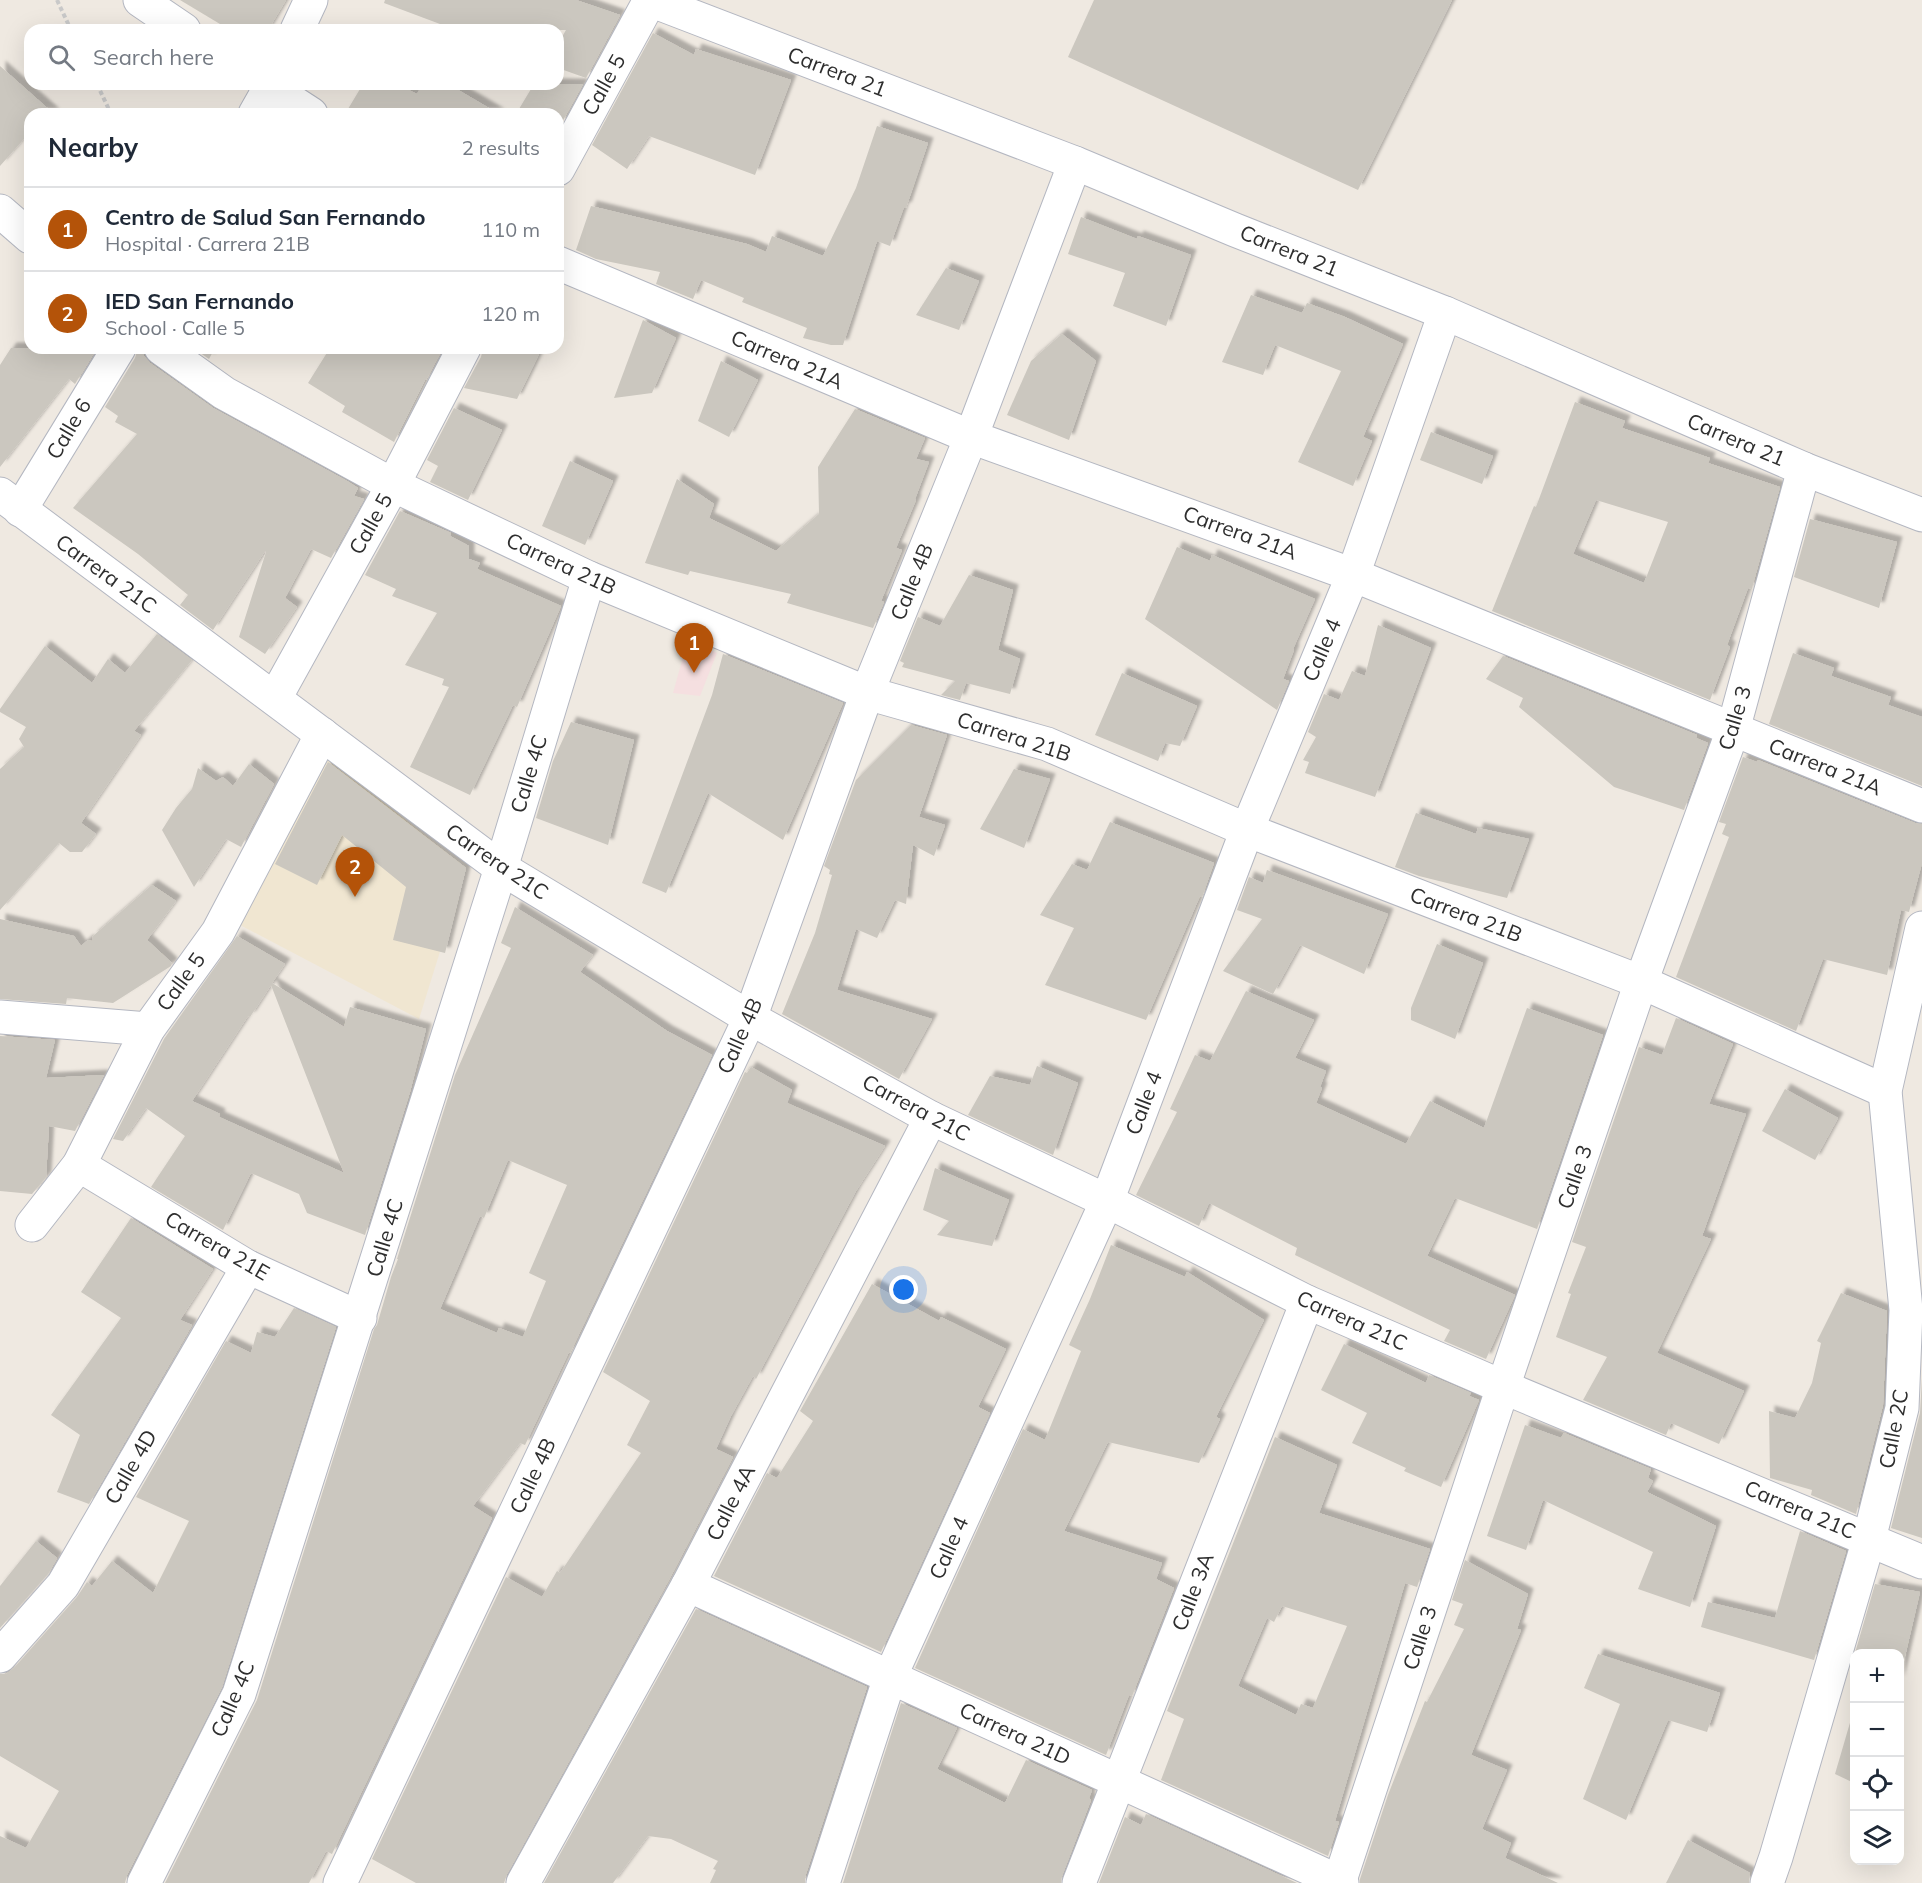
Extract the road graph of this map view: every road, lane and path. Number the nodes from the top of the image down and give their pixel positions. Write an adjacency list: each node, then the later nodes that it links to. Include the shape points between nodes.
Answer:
1 (57, 0): 5 (path)
2 (140, 0): 6 (street)
3 (310, 0): 7 (street)
4 (650, 0): 12 (street, Calle 5); 13 (street, Carrera 21)
5 (68, 24)
6 (175, 24)
7 (300, 24)
8 (100, 90): 10 (path)
9 (265, 92): 11 (street)
10 (108, 108)
11 (298, 108)
12 (564, 158)
13 (1075, 163): 17 (street, Carrera 21); 21 (street, Calle 4B)
14 (0, 211): 15 (street)
15 (24, 232)
16 (564, 266): 21 (street, Carrera 21A)
17 (1445, 314): 22 (street, Carrera 21); 26 (street, Calle 4)
18 (115, 354): 24 (street, Calle 6)
19 (170, 354): 23 (street, Carrera 21B, via 224,393)
20 (461, 354): 23 (street, Calle 5)
21 (971, 437): 26 (street, Carrera 21A); 28 (street, Calle 4B)
22 (1804, 469): 25 (street, Carrera 21); 30 (street, Calle 3)
23 (393, 485): 27 (street, Carrera 21B); 29 (street, Calle 5)
24 (10, 502): 29 (street, Carrera 21C)
25 (1922, 515)
26 (1353, 575): 30 (street, Carrera 21A); 33 (street, Calle 4)
27 (589, 578): 28 (street, Carrera 21B); 34 (street, Calle 4C)
28 (867, 693): 33 (street, Carrera 21B, via 1047,744); 38 (street, Calle 4B)
29 (275, 698): 31 (street, Carrera 21C)
30 (1733, 730): 32 (street, Carrera 21A); 36 (street, Calle 3)
31 (322, 734): 34 (street, Carrera 21C); 39 (street, Calle 5, via 218,932)
32 (1922, 806)
33 (1247, 830): 36 (street, Carrera 21B); 43 (street, Calle 4)
34 (501, 868): 38 (street, Carrera 21C); 47 (street, Calle 4C)
35 (1922, 928): 40 (street, Calle 2C)
36 (1641, 982): 40 (street, Carrera 21B); 48 (street, Calle 3)
37 (0, 1017): 39 (street)
38 (750, 1018): 41 (street, Carrera 21C); 56 (street, Calle 4B)
39 (148, 1029): 42 (street, Calle 5)
40 (1885, 1091): 49 (street, Calle 2C, via 1906,1310 1902,1408)
41 (931, 1118): 43 (street, Carrera 21C); 51 (street, Calle 4A)
42 (79, 1165): 44 (street, Calle 5); 45 (street, Carrera 21E)
43 (1107, 1201): 46 (street, Carrera 21C); 53 (street, Calle 4)
44 (32, 1225)
45 (248, 1266): 47 (street, Carrera 21E); 52 (street, Calle 4D, via 63,1585)
46 (1307, 1302): 48 (street, Carrera 21C); 54 (street, Calle 3A)
47 (360, 1318): 55 (street, Calle 4C, via 240,1694)
48 (1503, 1387): 49 (street, Carrera 21C); 60 (street, Calle 3)
49 (1869, 1539): 50 (street, Carrera 21C); 61 (street, Calle 2C)
50 (1922, 1562)
51 (688, 1585): 53 (street, Carrera 21D); 57 (street, Calle 4A)
52 (0, 1656)
53 (890, 1677): 54 (street, Carrera 21D); 58 (street, Calle 4)
54 (1118, 1781): 59 (street, Calle 3A); 60 (street, Carrera 21D)
55 (144, 1883)
56 (340, 1883)
57 (523, 1883)
58 (823, 1883)
59 (1079, 1883)
60 (1340, 1883)
61 (1767, 1883)

